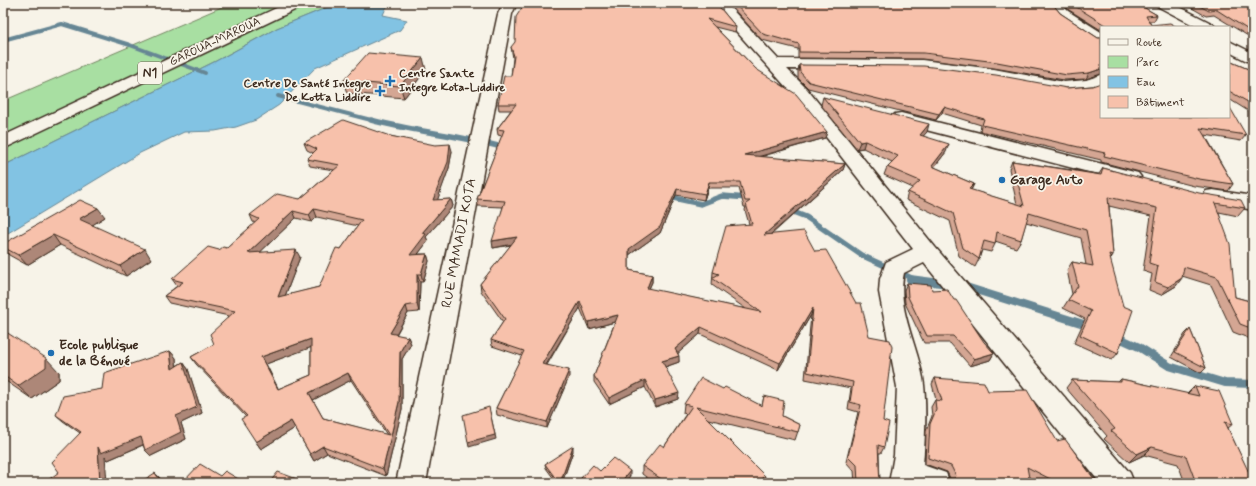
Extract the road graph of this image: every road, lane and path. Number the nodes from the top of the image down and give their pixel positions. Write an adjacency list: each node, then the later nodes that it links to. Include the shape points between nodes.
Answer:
1 (278, 3): 19 (main road, GAROUA-MAROUA / N1)
2 (298, 3): 20 (main road, GAROUA-MAROUA / N1)
3 (510, 3): 26 (main road, RUE MAMADI KOTA, via 505,14)
4 (718, 3): 14 (main road)
5 (1052, 3): 10 (main road, via 1063,14)
6 (1148, 3): 8 (main road)
7 (1162, 3): 9 (main road)
8 (1191, 26)
9 (1206, 26)
10 (1100, 38)
11 (1230, 45): 12 (main road); 13 (main road)
12 (1253, 50)
13 (1253, 59)
14 (774, 64): 15 (main road, via 922,65 994,74 1064,87 1090,85); 16 (main road)
15 (1100, 80)
16 (801, 93): 17 (main road); 24 (main road)
17 (832, 100)
18 (886, 114): 21 (main road)
19 (3, 128)
20 (3, 143)
21 (1148, 181)
22 (1194, 193): 23 (main road)
23 (1253, 204)
24 (927, 252): 25 (main road, via 894,268 890,278 891,294 910,378); 28 (main road)
25 (906, 478): 27 (main road)
26 (411, 483)
27 (935, 483)
28 (1119, 483)

